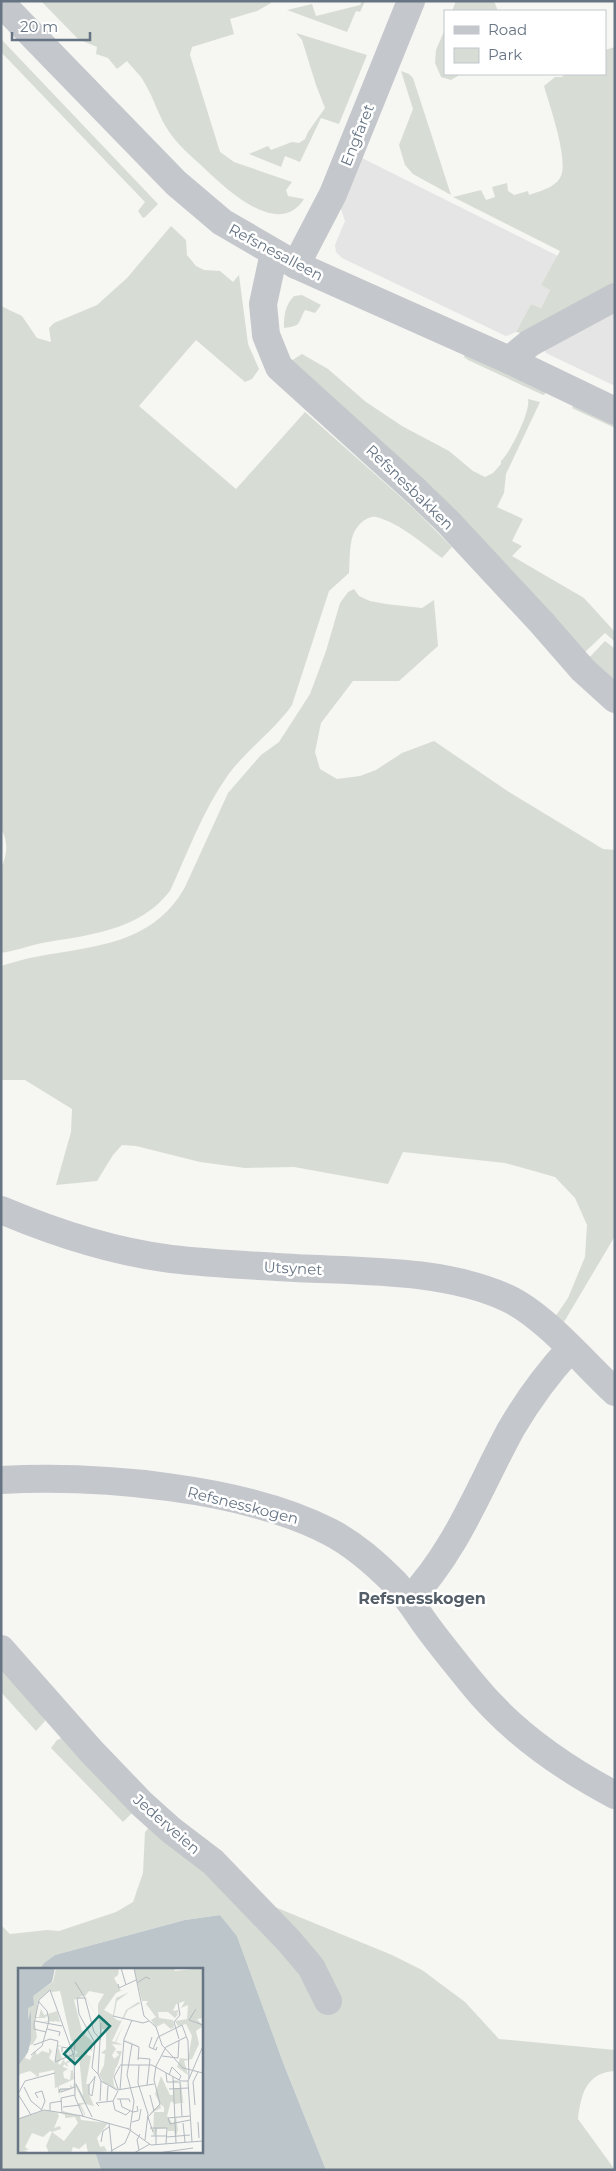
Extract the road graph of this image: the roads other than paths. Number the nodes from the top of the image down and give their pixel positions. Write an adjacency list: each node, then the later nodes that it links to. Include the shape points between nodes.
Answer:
1 (411, 1): 3 (street, Engfaret, via 333,194)
2 (1, 3): 3 (street, Refsnesalleen, via 189,195 222,222)
3 (285, 259): 5 (street, Refsnesalleen); 7 (street, Refsnesbakken, via 263,304 264,330 279,366 424,498 583,670)
4 (615, 297): 5 (street, via 530,343)
5 (509, 360): 6 (street, Refsnesalleen)
6 (615, 411)
7 (615, 699)
8 (1, 1210): 9 (street, Utsynet, via 106,1245 170,1258 381,1272 480,1287 509,1299 531,1314)
9 (570, 1349): 10 (street, Utsynet); 12 (street, via 534,1391 452,1543 428,1580)
10 (615, 1392)
11 (1, 1480): 12 (street, Refsnesskogen, via 95,1480 150,1485 261,1506 307,1521 350,1544 367,1556)
12 (409, 1600): 14 (street, Refsnesskogen, via 472,1684 512,1726 553,1759)
13 (1, 1649): 15 (street, Jederveien, via 142,1804 213,1862 289,1941 311,1968)
14 (615, 1795)
15 (328, 2001)

